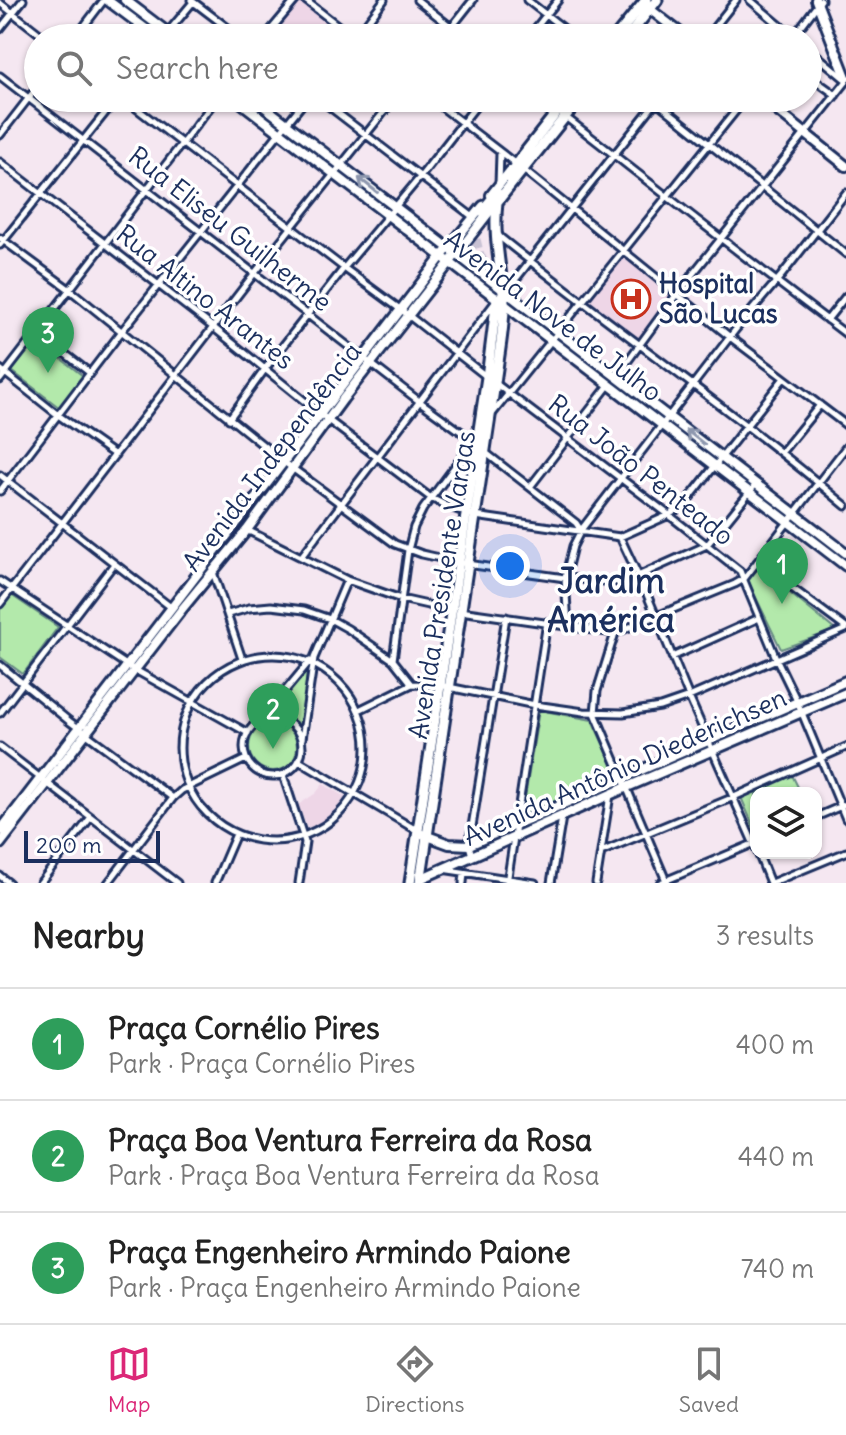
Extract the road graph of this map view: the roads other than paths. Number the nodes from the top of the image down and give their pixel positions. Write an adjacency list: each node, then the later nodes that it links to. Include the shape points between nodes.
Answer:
1 (23, 0): 18 (street)
2 (106, 0): 21 (street); 22 (main road)
3 (125, 0): 23 (main road)
4 (296, 0): 26 (street)
5 (305, 0): 27 (street)
6 (384, 0): 28 (street)
7 (417, 0): 29 (street)
8 (473, 0): 30 (street)
9 (527, 0): 19 (street)
10 (558, 0): 19 (street)
11 (657, 0): 17 (main road)
12 (736, 0): 36 (street)
13 (750, 0): 37 (street)
14 (193, 1): 24 (street); 25 (street)
15 (819, 1): 38 (street); 42 (main road)
16 (0, 3): 18 (street)
17 (644, 3): 33 (main road); 34 (main road); 35 (main road)
18 (13, 13): 20 (street); 39 (street)
19 (547, 15): 31 (street); 32 (street)
20 (27, 24)
21 (86, 24)
22 (145, 24)
23 (152, 24)
24 (176, 24)
25 (223, 24)
26 (276, 24)
27 (336, 24)
28 (365, 24)
29 (447, 24)
30 (453, 24)
31 (540, 24)
32 (558, 24)
33 (627, 24)
34 (634, 24)
35 (670, 24)
36 (717, 24)
37 (778, 24)
38 (803, 24)
39 (0, 29)
40 (822, 59): 42 (street)
41 (0, 76): 44 (street, Rua Eliseu Guilherme)
42 (846, 79): 45 (street)
43 (822, 85): 45 (street)
44 (24, 94)
45 (836, 95): 67 (street)
46 (24, 104): 68 (street)
47 (47, 112): 69 (street, Rua Eliseu Guilherme)
48 (106, 112): 69 (street)
49 (141, 112): 70 (street, Rua João Penteado)
50 (206, 112): 70 (street)
51 (253, 112): 65 (main road, Avenida Nove de Julho)
52 (272, 112): 63 (main road, Avenida Nove de Julho)
53 (296, 112): 63 (street)
54 (336, 112): 66 (street)
55 (383, 112): 66 (street)
56 (448, 112): 64 (street)
57 (472, 112): 64 (street)
58 (647, 112): 73 (street)
59 (672, 112): 71 (street)
60 (735, 112): 71 (street)
61 (778, 112): 67 (main road)
62 (562, 113): 73 (street); 77 (main road, Avenida Independência)
63 (287, 123): 65 (street); 75 (main road, Avenida Nove de Julho)
64 (463, 124): 72 (street); 79 (street)
65 (279, 132): 78 (main road, Avenida Nove de Julho); 80 (street)
66 (365, 134): 75 (street); 79 (street)
67 (806, 134): 76 (main road); 82 (street)
68 (0, 135)
69 (83, 141): 83 (street, Rua Eliseu Guilherme); 84 (street)
70 (182, 144): 80 (street, Rua João Penteado); 83 (street)
71 (710, 144): 82 (street); 86 (street)
72 (500, 153): 77 (street); 81 (street)
73 (616, 154): 86 (street); 89 (street)
74 (0, 162): 84 (street, Rua Altino Arantes)
75 (340, 164): 78 (street); 88 (main road, Avenida Nove de Julho, one-way to 75)
76 (846, 166)
77 (519, 167): 81 (main road, Avenida Independência); 87 (main road, Avenida Independência); 89 (street); 91 (main road)
78 (334, 173): 90 (main road, Avenida Nove de Julho); 92 (street)
79 (421, 176): 88 (street); 91 (street)
80 (237, 186): 92 (street, Rua João Penteado); 95 (street)
81 (498, 186): 91 (main road, Avenida Independência)
82 (764, 186): 93 (street); 96 (street)
83 (147, 190): 95 (street, Rua Eliseu Guilherme); 98 (street)
84 (40, 193): 97 (street); 98 (street, Rua Altino Arantes)
85 (846, 193): 93 (street)
86 (667, 197): 96 (street); 99 (street)
87 (497, 202): 94 (main road, Avenida Presidente Vargas); 101 (main road, Avenida Independência)
88 (395, 206): 90 (street); 101 (main road, Avenida Nove de Julho)
89 (571, 210): 99 (street); 102 (street)
90 (388, 214): 101 (main road, Avenida Nove de Julho); 103 (street)
91 (477, 215): 101 (main road, Avenida Independência)
92 (291, 227): 103 (street, Rua João Penteado); 104 (street)
93 (815, 230): 100 (street); 105 (street)
94 (496, 231): 102 (street); 110 (main road, Avenida Presidente Vargas)
95 (200, 232): 104 (street, Rua Eliseu Guilherme); 106 (street)
96 (722, 238): 105 (street); 108 (street)
97 (1, 241): 107 (street)
98 (105, 244): 106 (street, Rua Altino Arantes); 107 (street)
99 (623, 251): 108 (street); 111 (street)
100 (846, 254)
101 (449, 255): 110 (main road, Avenida Nove de Julho); 112 (main road, Avenida Independência)
102 (530, 261): 110 (street); 111 (street)
103 (344, 268): 112 (street, Rua João Penteado); 113 (street)
104 (254, 274): 113 (street, Rua Eliseu Guilherme); 116 (street)
105 (776, 282): 114 (street); 121 (street)
106 (158, 286): 116 (street, Rua Altino Arantes); 117 (street)
107 (69, 289): 117 (street); 118 (street)
108 (677, 294): 121 (street); 122 (street)
109 (846, 296): 114 (street)
110 (501, 297): 120 (main road, Avenida Nove de Julho); 123 (street); 132 (main road, Avenida Presidente Vargas)
111 (582, 302): 120 (street); 122 (street)
112 (405, 312): 123 (street, Rua João Penteado); 124 (main road, Avenida Independência)
113 (307, 315): 124 (street, Rua Eliseu Guilherme); 125 (street)
114 (827, 320): 119 (street)
115 (498, 327): 147 (main road, via 484,424)
116 (214, 328): 125 (street, Rua Altino Arantes); 128 (street)
117 (122, 331): 127 (street); 128 (street)
118 (37, 332): 126 (street); 127 (street)
119 (846, 334)
120 (555, 336): 129 (main road, Avenida Nove de Julho); 133 (main road, Avenida Nove de Julho); 135 (street)
121 (730, 337): 130 (street); 134 (street)
122 (638, 346): 129 (street); 134 (street)
123 (456, 353): 132 (street, Rua João Penteado); 136 (street)
124 (367, 361): 136 (street, Rua Eliseu Guilherme); 140 (main road, Avenida Independência)
125 (265, 369): 140 (street, Rua Altino Arantes); 142 (street)
126 (3, 371): 131 (street); 138 (street)
127 (90, 373): 138 (street)
128 (177, 375): 142 (street); 151 (street)
129 (616, 377): 139 (main road, Avenida Nove de Julho)
130 (784, 378): 137 (street); 145 (street)
131 (0, 380)
132 (491, 380): 135 (street, Rua João Penteado); 141 (main road, Avenida Presidente Vargas); 147 (main road, Avenida Presidente Vargas)
133 (609, 385): 143 (main road, Avenida Nove de Julho); 146 (street)
134 (692, 385): 139 (street); 145 (street)
135 (509, 394): 141 (street); 146 (street, Rua João Penteado)
136 (419, 401): 147 (street, Rua Eliseu Guilherme); 152 (street)
137 (820, 405): 144 (street); 150 (street)
138 (58, 415): 151 (street); 159 (street)
139 (668, 416): 143 (street); 153 (main road, Avenida Nove de Julho, one-way to 139)
140 (324, 417): 152 (street, Rua Altino Arantes); 154 (main road, Avenida Independência); 156 (main road, Avenida Independência)
141 (490, 417): 149 (main road, Avenida Presidente Vargas)
142 (229, 419): 154 (street)
143 (662, 425): 155 (main road, Avenida Nove de Julho); 158 (street)
144 (846, 425)
145 (745, 426): 150 (street); 153 (street)
146 (567, 437): 158 (street, Rua João Penteado); 161 (street)
147 (476, 442): 164 (street); 168 (main road, Avenida Presidente Vargas)
148 (846, 447): 160 (street)
149 (485, 453): 161 (street); 168 (main road, Avenida Presidente Vargas)
150 (781, 453): 160 (street)
151 (115, 455): 172 (street)
152 (378, 457): 164 (street, Rua Altino Arantes); 165 (street)
153 (721, 457): 155 (street); 162 (main road, Avenida Nove de Julho)
154 (284, 462): 156 (street); 194 (main road, Avenida Independência)
155 (714, 465): 162 (main road, Avenida Nove de Julho); 169 (street, via 684,505)
156 (293, 468): 165 (street); 174 (main road, Avenida Independência)
157 (0, 475): 159 (street)
158 (620, 477): 169 (street, Rua João Penteado); 175 (street)
159 (8, 481): 163 (street); 172 (street)
160 (818, 482): 166 (street); 167 (street)
161 (530, 487): 171 (street)
162 (753, 488): 167 (main road, Avenida Nove de Julho); 170 (main road, Avenida Nove de Julho); 177 (street)
163 (0, 491)
164 (431, 498): 168 (street, Rua Altino Arantes); 178 (street)
165 (341, 504): 178 (street); 180 (street)
166 (846, 506)
167 (794, 513): 170 (street); 179 (main road, Avenida Nove de Julho)
168 (471, 515): 173 (street, Rua Altino Arantes); 183 (main road, Avenida Presidente Vargas)
169 (669, 515): 176 (street); 177 (street, Rua João Penteado)
170 (787, 521): 181 (street); 184 (main road, Avenida Nove de Julho)
171 (576, 523): 173 (street); 175 (street)
172 (62, 525): 182 (street); 191 (street)
173 (572, 529): 175 (street, Rua Altino Arantes)
174 (247, 530): 180 (street); 185 (main road, Avenida Independência)
175 (581, 530): 176 (street, Rua Altino Arantes); 187 (street)
176 (620, 537): 186 (street)
177 (707, 545): 186 (street); 188 (street, Rua João Penteado)
178 (408, 550): 183 (street); 192 (street)
179 (846, 553)
180 (301, 557): 189 (street)
181 (757, 562): 188 (street); 204 (street)
182 (114, 564): 194 (street); 203 (street)
183 (463, 564): 187 (street); 195 (main road, Avenida Presidente Vargas)
184 (846, 566)
185 (213, 572): 196 (street); 212 (main road, Avenida Independência)
186 (638, 575): 187 (street, via 618,582); 197 (street)
187 (565, 578): 202 (street)
188 (744, 579): 197 (street); 199 (street, Rua João Penteado)
189 (347, 580): 192 (street); 200 (street)
190 (0, 581): 191 (street)
191 (11, 589): 193 (street); 203 (street)
192 (401, 599): 195 (street); 209 (street)
193 (0, 604)
194 (172, 608): 212 (main road, Avenida Independência)
195 (456, 610): 198 (street); 216 (main road, Avenida Presidente Vargas)
196 (228, 614): 200 (street, via 271,606); 208 (street)
197 (655, 616): 205 (street); 206 (street)
198 (506, 617): 201 (street); 218 (street)
199 (759, 618): 206 (street); 207 (street, Rua João Penteado)
200 (330, 619): 209 (street); 210 (street)
201 (547, 622): 202 (street); 222 (street)
202 (568, 625): 205 (street)
203 (66, 626): 212 (street); 214 (street)
204 (846, 629): 207 (street)
205 (615, 633): 226 (street)
206 (672, 657): 219 (street)
207 (776, 658): 219 (street); 220 (street, Rua João Penteado)
208 (242, 659): 210 (street, via 288,655); 221 (street, via 208,680)
209 (393, 660): 215 (street)
210 (312, 661): 223 (street, via 340,683); 227 (street); 230 (street)
211 (0, 665): 214 (street)
212 (131, 668): 221 (street); 228 (main road, Avenida Independência)
213 (846, 681): 220 (main road, Avenida Antônio Diederichsen)
214 (23, 684): 225 (street); 228 (street)
215 (412, 684): 216 (street); 223 (street)
216 (444, 686): 218 (street); 254 (main road, Avenida Presidente Vargas)
217 (846, 693): 224 (main road, Avenida Antônio Diederichsen)
218 (493, 697): 222 (street); 259 (street)
219 (689, 697): 226 (street, via 660,707); 231 (street)
220 (797, 701): 224 (street, Rua João Penteado); 231 (main road, Avenida Antônio Diederichsen)
221 (191, 702): 229 (street); 240 (street, via 179,744)
222 (535, 705): 226 (street); 250 (street)
223 (359, 710): 242 (street, via 366,762)
224 (802, 712): 231 (main road, Avenida Antônio Diederichsen); 234 (street, Rua João Penteado)
225 (0, 713)
226 (595, 713): 239 (street)
227 (259, 722): 229 (street); 230 (street, via 285,721)
228 (82, 731): 238 (main road, Avenida Independência); 244 (street)
229 (248, 733): 235 (street)
230 (302, 740): 236 (street)
231 (711, 746): 239 (main road, Avenida Antônio Diederichsen); 243 (street)
232 (0, 747): 238 (street)
233 (846, 747): 234 (street)
234 (820, 758): 243 (street); 245 (street, Rua João Penteado)
235 (246, 759): 237 (street, via 266,776); 240 (street)
236 (299, 761): 237 (street); 242 (street)
237 (283, 775): 256 (street)
238 (44, 781): 248 (street); 251 (main road, Avenida Independência); 258 (main road, Avenida Independência)
239 (625, 782): 241 (main road, Avenida Antônio Diederichsen); 250 (main road, Avenida Antônio Diederichsen); 255 (street)
240 (188, 787): 244 (street); 253 (street, via 216,822)
241 (610, 794): 247 (main road, Avenida Antônio Diederichsen); 262 (street)
242 (354, 795): 254 (street); 256 (street, via 327,824)
243 (734, 797): 252 (street); 255 (street)
244 (173, 798): 261 (street)
245 (843, 805): 246 (street); 249 (street, Rua João Penteado)
246 (822, 814)
247 (562, 816): 257 (main road, Avenida Antônio Diederichsen); 280 (street)
248 (91, 817): 261 (street); 273 (street)
249 (846, 819)
250 (517, 824): 257 (street); 259 (main road, Avenida Antônio Diederichsen)
251 (0, 830)
252 (750, 833)
253 (236, 834): 256 (street, via 263,841); 276 (street)
254 (422, 834): 259 (main road, Avenida Antônio Diederichsen); 270 (main road, Avenida Presidente Vargas)
255 (646, 834): 262 (street); 271 (street)
256 (304, 836): 277 (street)
257 (515, 837): 264 (main road, Avenida Antônio Diederichsen); 269 (street)
258 (0, 844)
259 (469, 845): 264 (street)
260 (750, 849): 271 (street)
261 (133, 850): 274 (street); 275 (street)
262 (601, 852): 281 (street)
263 (846, 852): 282 (street)
264 (472, 856): 266 (main road, Avenida Antônio Diederichsen)
265 (761, 859): 282 (street)
266 (441, 869): 267 (street); 270 (main road, Avenida Antônio Diederichsen)
267 (464, 873): 269 (street); 278 (street)
268 (0, 876): 272 (street)
269 (507, 881): 279 (street)
270 (417, 882)
271 (665, 882)
272 (9, 883)
273 (40, 883)
274 (108, 883)
275 (176, 883)
276 (215, 883)
277 (299, 883)
278 (463, 883)
279 (535, 883)
280 (551, 883)
281 (596, 883)
282 (771, 883)

